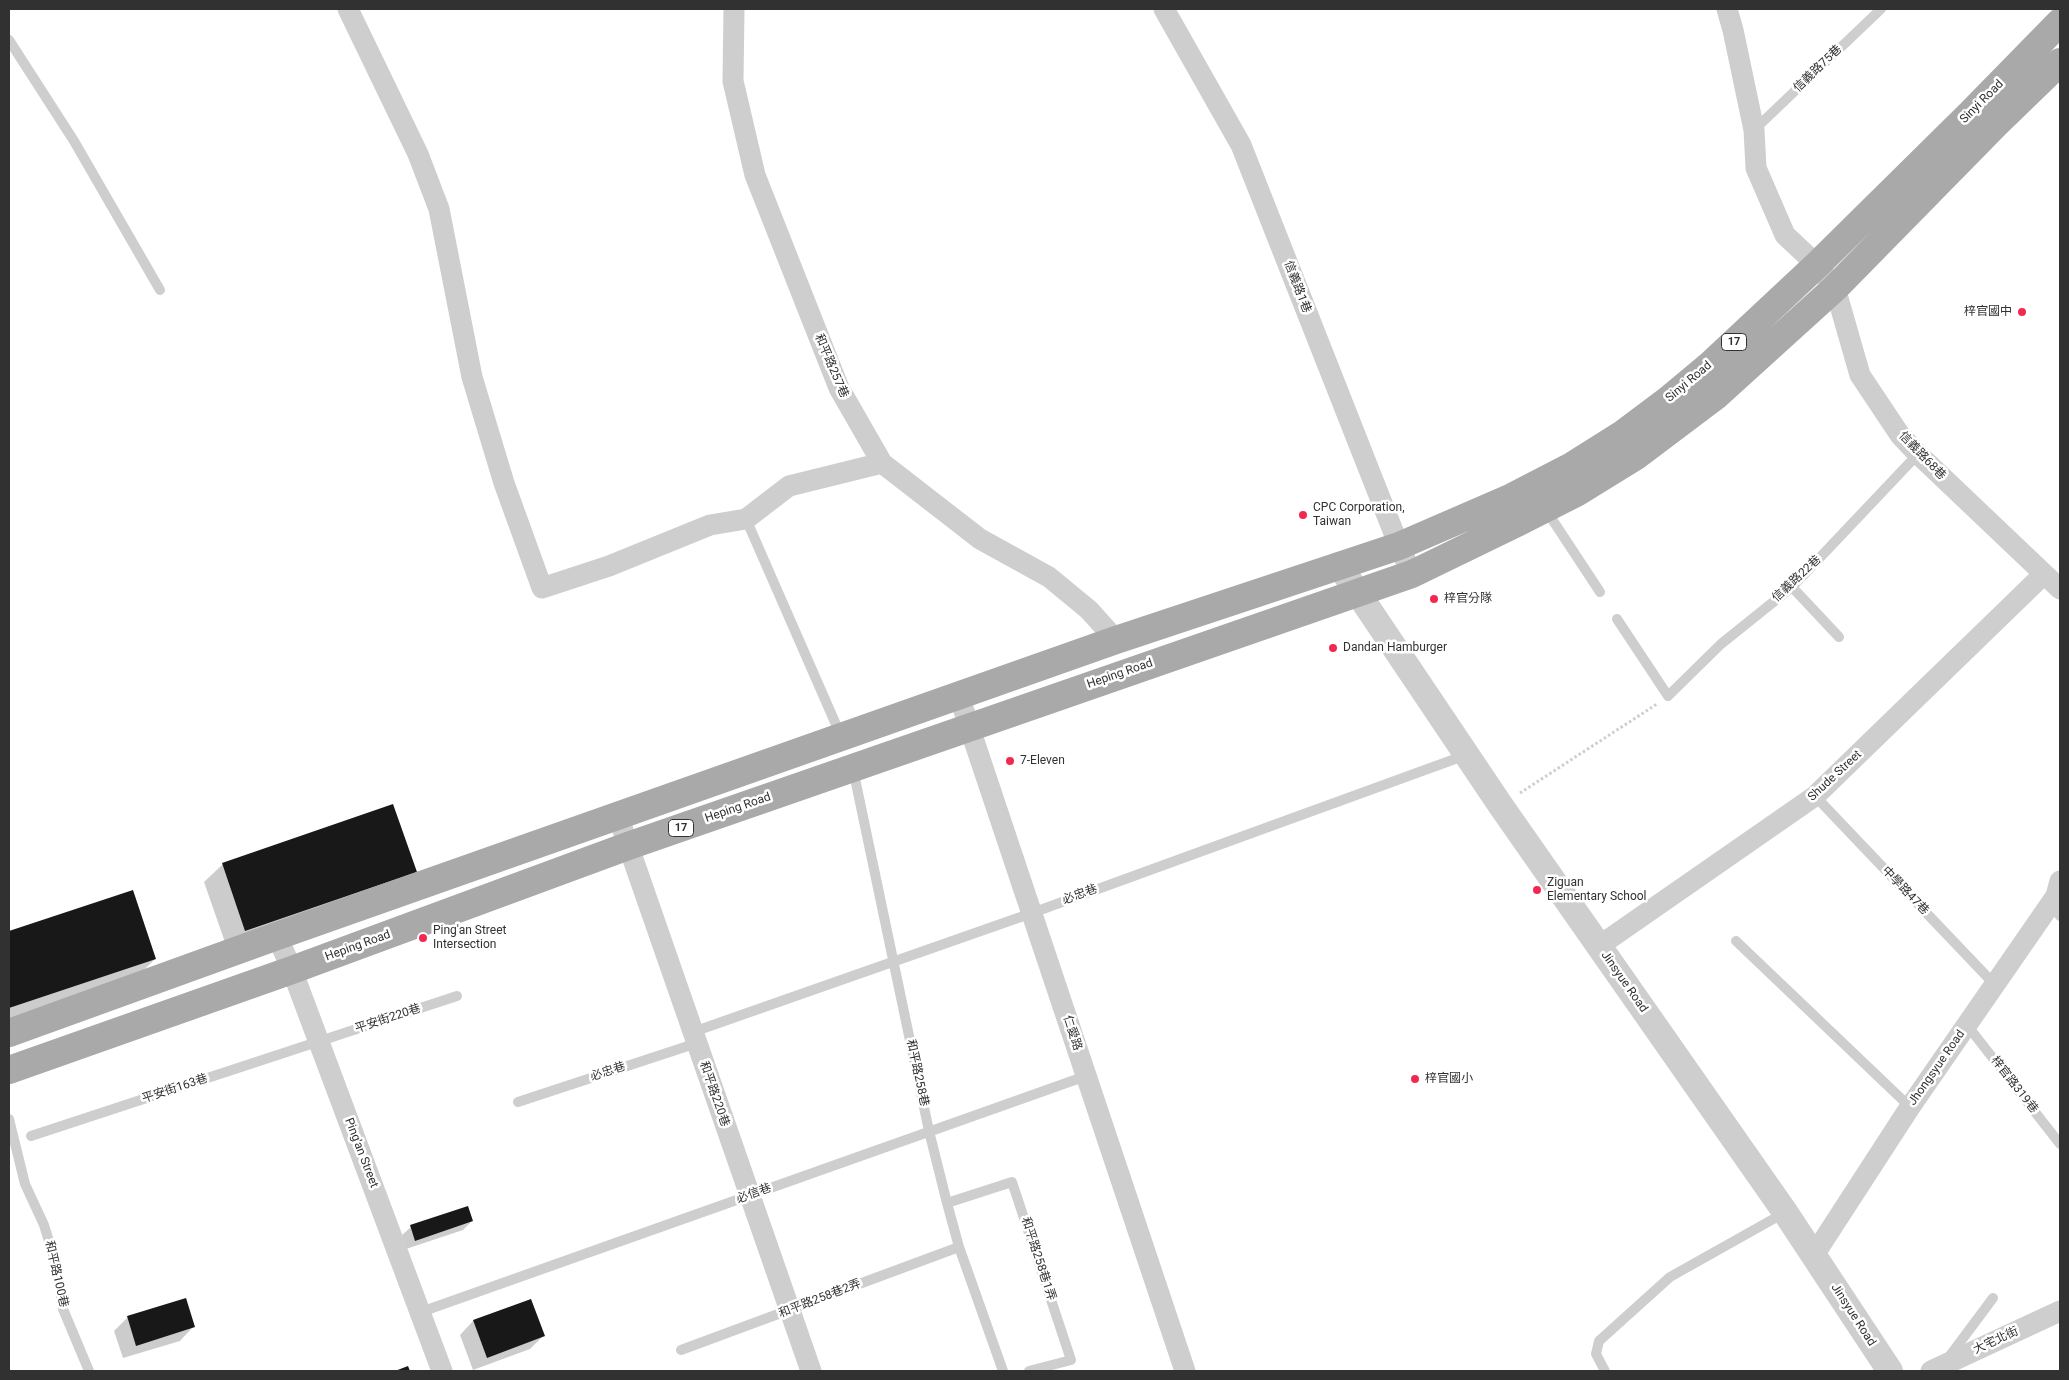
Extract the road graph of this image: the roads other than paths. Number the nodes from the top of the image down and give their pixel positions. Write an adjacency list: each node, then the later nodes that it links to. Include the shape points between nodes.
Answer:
1 (348, 9): 16 (street, via 418,154 439,210 472,377 504,482 542,588 609,566 710,524)
2 (734, 9): 14 (street, 和平路257巷, via 734,81 755,175 839,388)
3 (1164, 9): 17 (street, 信義路1巷, via 1241,145)
4 (1727, 9): 9 (street)
5 (1882, 9): 9 (lane, 信義路75巷)
6 (2060, 22): 10 (main road, Sinyi Road / 17)
7 (9, 40): 12 (lane, via 74,141)
8 (2060, 62): 11 (main road, Sinyi Road / 17)
9 (1754, 130): 10 (street, via 1756,168 1769,201 1785,235)
10 (1817, 265): 11 (street, 信義路68巷); 17 (main road, Sinyi Road / 17, via 1710,365 1624,433 1570,467 1512,497)
11 (1835, 288): 13 (street, 信義路68巷, via 1860,375 1900,435); 15 (main road, Sinyi Road / 17, via 1678,427 1576,493)
12 (160, 290)
13 (1918, 454): 20 (street, 信義路68巷); 21 (lane, 信義路22巷)
14 (882, 463): 16 (street, via 789,486); 27 (street, 和平路257巷, via 980,539 1049,577 1088,610)
15 (1545, 509): 19 (main road, Sinyi Road / 17); 23 (lane)
16 (746, 519): 30 (lane)
17 (1399, 546): 18 (main road, Sinyi Road / 17); 19 (street, 信義路1巷)
18 (1339, 565): 24 (street, Jinsyue Road); 27 (main road, 17)
19 (1412, 574): 24 (main road, Sinyi Road / 17)
20 (2044, 574): 22 (street, 信義路68巷); 33 (street, Shude Street)
21 (1792, 587): 25 (lane, 信義路22巷, via 1721,644 1668,696); 26 (lane)
22 (2060, 588)
23 (1600, 592)
24 (1357, 593): 29 (main road, Heping Road / 17); 31 (street, Jinsyue Road)
25 (1617, 619)
26 (1839, 637)
27 (1116, 640): 28 (main road, 17)
28 (959, 696): 29 (street, 仁愛路); 30 (main road, 17)
29 (970, 726): 32 (main road, Heping Road / 17); 38 (street, 仁愛路)
30 (842, 737): 34 (main road, 17)
31 (1466, 755): 38 (lane, 必忠巷); 41 (street, Jinsyue Road)
32 (853, 769): 35 (main road, Heping Road / 17); 42 (lane, 和平路258巷)
33 (1815, 796): 41 (street, Shude Street); 44 (lane, 中學路47巷)
34 (618, 816): 35 (street, 和平路220巷); 39 (main road, 17)
35 (628, 846): 43 (main road, Heping Road / 17); 48 (street, 和平路220巷)
36 (2060, 882): 37 (street, Jhongsyue Road)
37 (2056, 910): 44 (street, Jhongsyue Road)
38 (1032, 913): 42 (lane, 必忠巷); 51 (street, 仁愛路)
39 (277, 936): 43 (street, Ping'an Street); 47 (main road, 17)
40 (1736, 942): 53 (lane)
41 (1599, 946): 60 (street, Jinsyue Road)
42 (893, 961): 48 (lane, 必忠巷); 55 (lane, 和平路258巷)
43 (292, 970): 49 (street, Ping'an Street); 50 (main road, Heping Road / 17)
44 (1995, 985): 46 (street, Jhongsyue Road)
45 (458, 996): 49 (lane, 平安街220巷)
46 (1967, 1025): 53 (street, Jhongsyue Road); 57 (lane, 梓官路319巷)
47 (9, 1033)
48 (695, 1037): 52 (lane, 必忠巷); 58 (street, 和平路220巷)
49 (319, 1041): 56 (lane, 平安街163巷); 66 (street, Ping'an Street)
50 (9, 1070)
51 (1086, 1076): 55 (lane, 必信巷); 74 (street, 仁愛路)
52 (518, 1102)
53 (1910, 1107): 62 (street, Jhongsyue Road)
54 (9, 1119): 69 (lane, 和平路100巷, via 24,1184 44,1225 56,1264 63,1308)
55 (930, 1131): 58 (lane, 必信巷); 59 (lane, 和平路258巷)
56 (31, 1136)
57 (2060, 1144)
58 (750, 1195): 64 (street, 和平路220巷); 66 (lane, 必信巷)
59 (947, 1204): 61 (lane, 和平路258巷); 73 (lane, 和平路258巷1弄, via 1012,1182 1071,1360)
60 (1785, 1212): 62 (street, Jinsyue Road); 75 (lane, via 1670,1277 1599,1341 1596,1354)
61 (959, 1247): 64 (lane, 和平路258巷2弄); 72 (lane, 和平路258巷)
62 (1814, 1255): 76 (street, Jinsyue Road)
63 (1993, 1298): 68 (lane)
64 (790, 1311): 67 (lane, 和平路258巷2弄); 71 (street, 和平路220巷)
65 (2060, 1311): 68 (street, 大宅北街)
66 (421, 1312): 70 (street, Ping'an Street)
67 (681, 1350)
68 (1940, 1369)
69 (89, 1371)
70 (442, 1371)
71 (811, 1371)
72 (1003, 1371)
73 (1029, 1371)
74 (1185, 1371)
75 (1606, 1371)
76 (1890, 1371)

